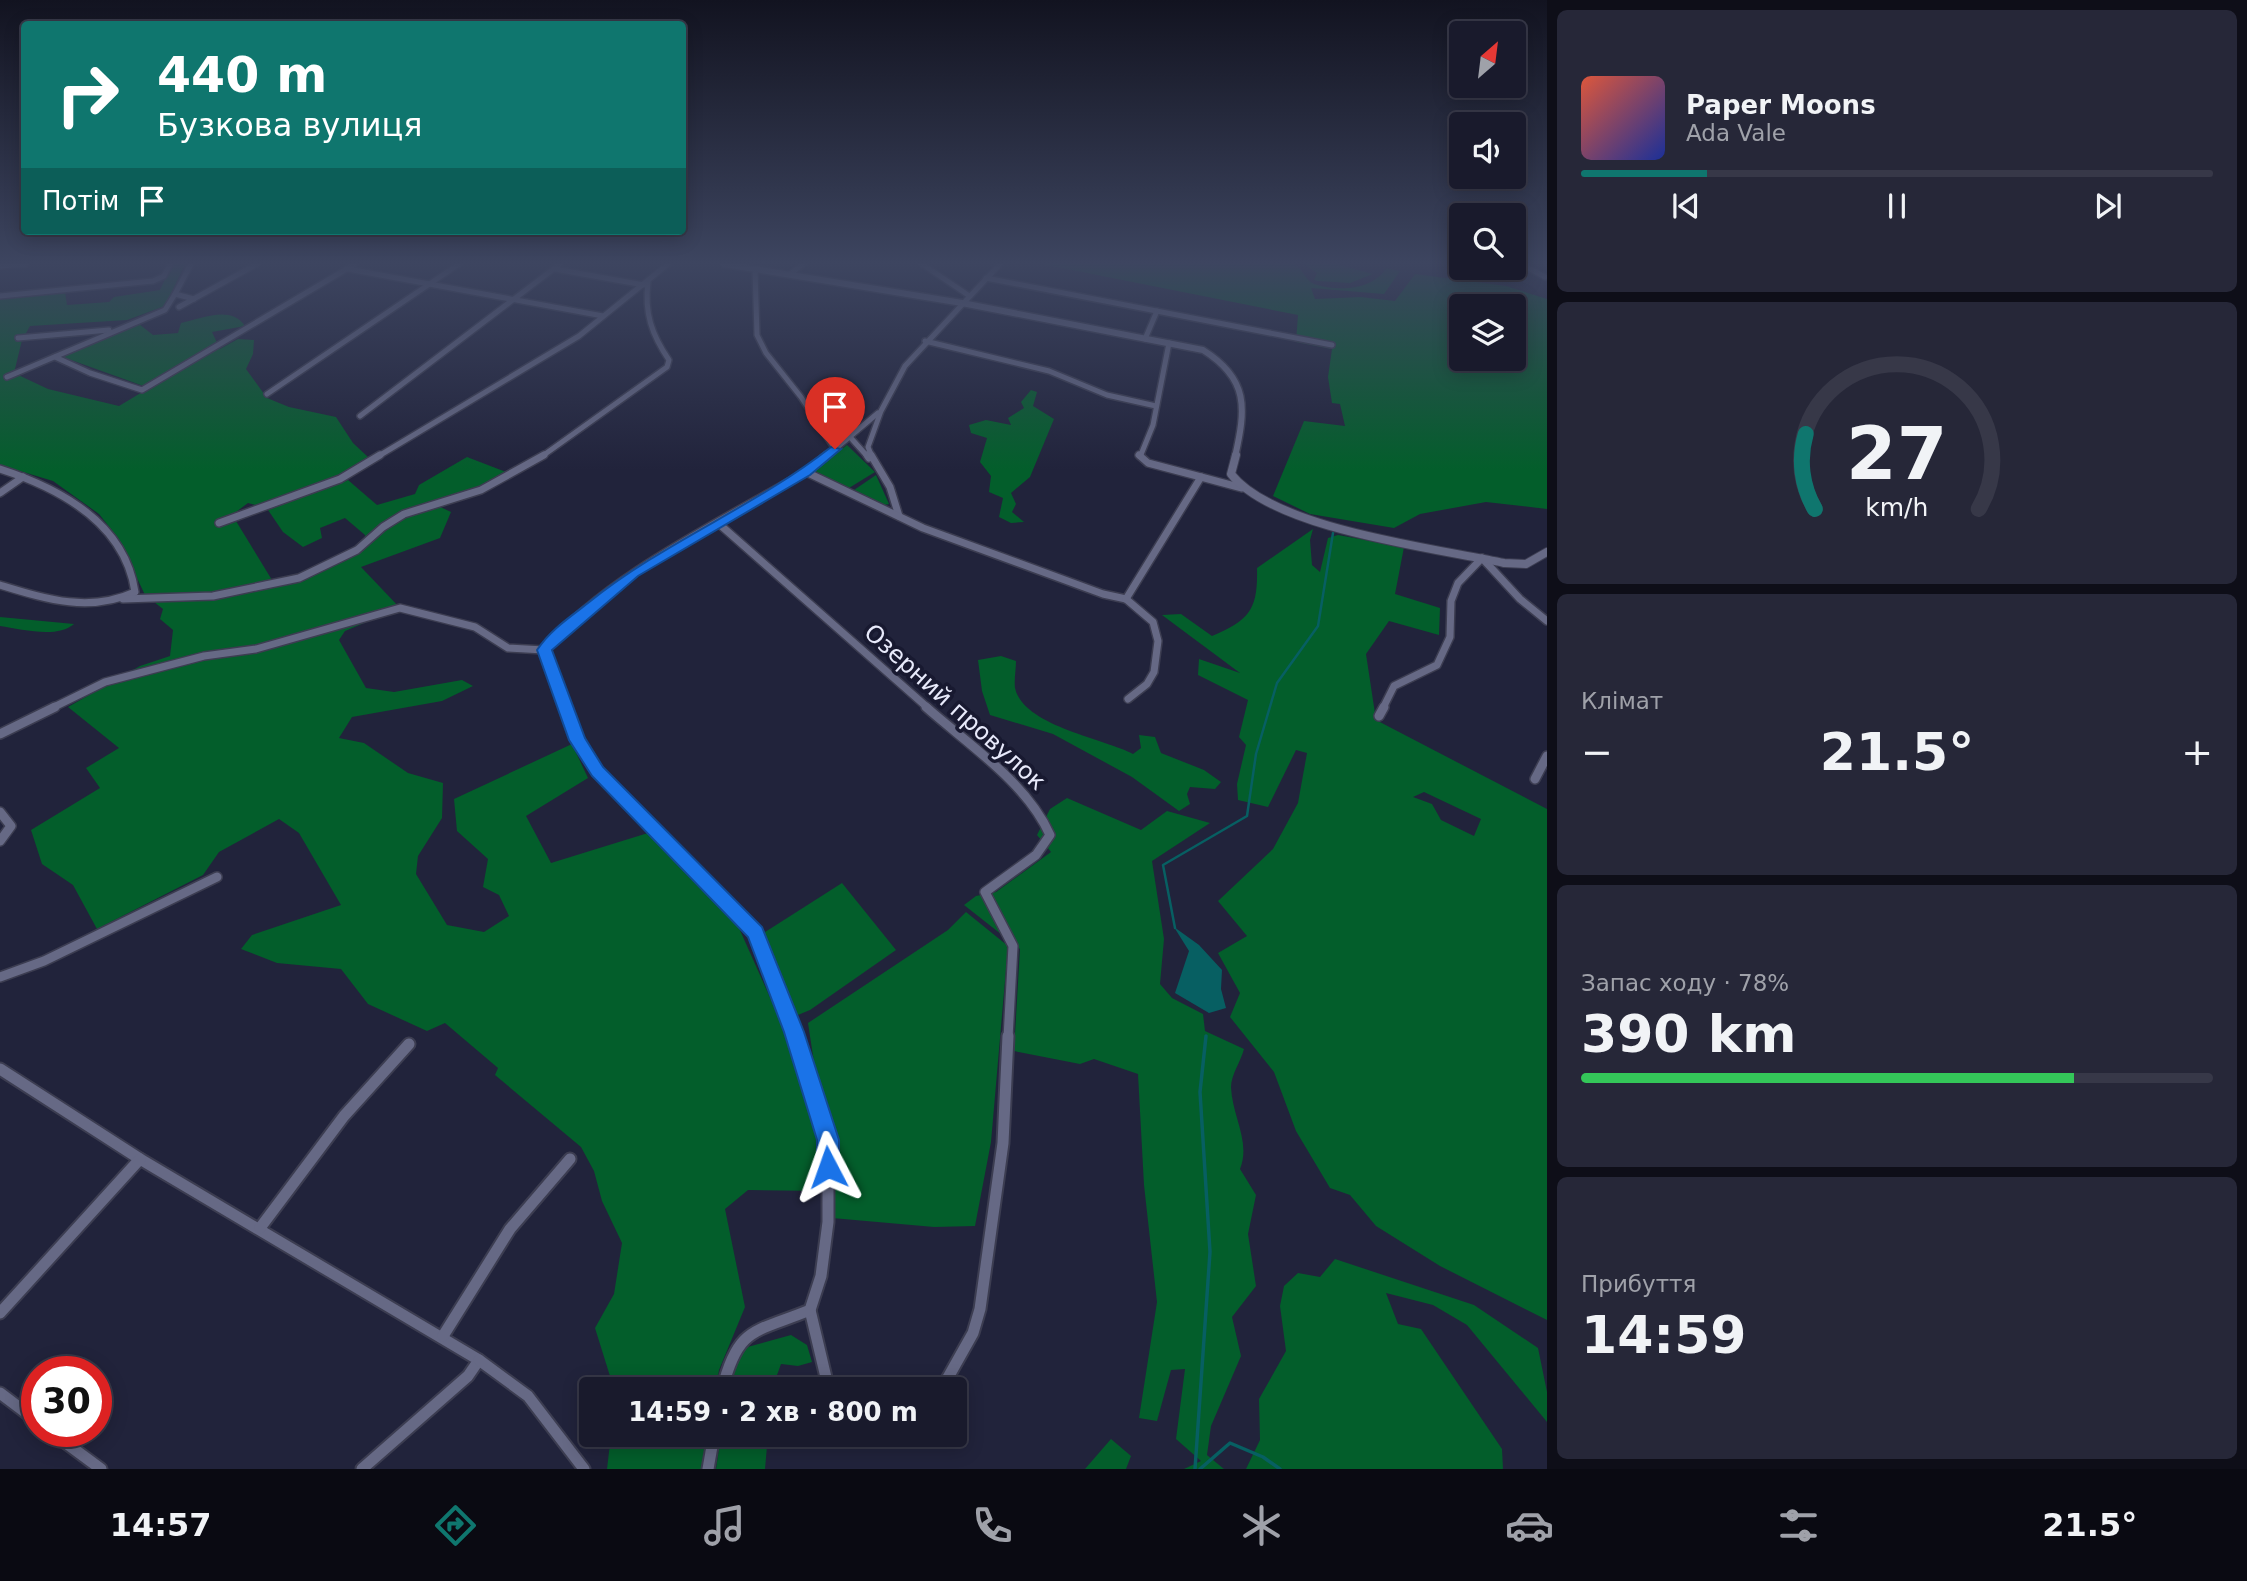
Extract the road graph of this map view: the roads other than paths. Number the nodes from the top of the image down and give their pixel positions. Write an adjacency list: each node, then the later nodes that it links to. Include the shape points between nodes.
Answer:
1 (77, 333): 13 (street)
2 (108, 333): 18 (street)
3 (240, 333): 18 (street, via 142,390)
4 (359, 333): 20 (street)
5 (470, 333): 23 (street)
6 (583, 333): 35 (street, via 340,479)
7 (654, 333): 40 (street, via 669,360 667,367 519,470 480,491 414,509 376,532 357,551 239,595)
8 (757, 333): 24 (street)
9 (933, 333): 15 (street)
10 (1111, 333): 14 (street)
11 (1147, 333): 14 (street)
12 (1268, 333): 17 (street)
13 (18, 338)
14 (1144, 339): 16 (street)
15 (925, 341): 21 (street, via 1049,371 1107,395); 22 (street, via 905,366)
16 (1169, 344): 21 (street); 32 (street, via 1203,350 1232,371 1244,411 1231,474)
17 (1332, 345)
18 (55, 356): 19 (street)
19 (7, 377)
20 (267, 394)
21 (1156, 406): 31 (street, via 1139,456 1142,461)
22 (881, 411): 25 (street); 27 (street, via 868,447)
23 (359, 416)
24 (825, 434): 25 (street); 26 (street)
25 (850, 437): 26 (street); 27 (street)
26 (835, 449): 29 (street)
27 (874, 463): 34 (street, via 890,487)
28 (0, 469): 30 (street)
29 (806, 472): 34 (street); 36 (street)
30 (23, 477): 33 (street); 40 (street, via 45,484 97,517 134,581 135,592)
31 (1201, 477): 32 (street); 41 (street)
32 (1242, 488): 38 (street, via 1299,518)
33 (0, 493)
34 (899, 516): 41 (street)
35 (219, 523)
36 (718, 523): 43 (street, via 633,573); 64 (street, Озерний провулок, via 1021,791 1040,813 1050,835 1036,855 985,892 1013,946 1003,1143 980,1309)
37 (1547, 552): 38 (street, via 1526,564)
38 (1482, 558): 42 (street); 45 (street, via 1458,583 1451,601 1450,637 1437,665 1394,686)
39 (0, 584): 40 (street, via 82,606)
40 (123, 599)
41 (1126, 599): 44 (street, via 1153,622 1157,641 1154,672)
42 (1547, 621)
43 (544, 650): 46 (street, via 508,648 475,627 400,608 256,649 204,656 105,682); 58 (street, via 577,740 597,772 755,933 794,1032 828,1140 828,1222 821,1276)
44 (1128, 699)
45 (1379, 716)
46 (0, 734)
47 (1547, 756): 48 (street)
48 (1535, 779)
49 (0, 812): 50 (street, via 11,826)
50 (0, 841)
51 (217, 877): 52 (street, via 44,961)
52 (0, 977)
53 (409, 1044): 57 (street, via 344,1116)
54 (0, 1069): 55 (street)
55 (141, 1159): 57 (street); 59 (street)
56 (570, 1159): 60 (street, via 510,1229)
57 (260, 1228): 60 (street)
58 (810, 1310): 62 (street, via 744,1337); 63 (street)
59 (0, 1313)
60 (443, 1336): 61 (street)
61 (479, 1360): 70 (street, via 468,1376); 71 (street, via 528,1396)
62 (725, 1377)
63 (826, 1377)
64 (948, 1377)
65 (0, 1393): 66 (street)
66 (21, 1409)
67 (71, 1447): 69 (street)
68 (712, 1447): 72 (street)
69 (101, 1469)
70 (362, 1469)
71 (584, 1469)
72 (708, 1469)

